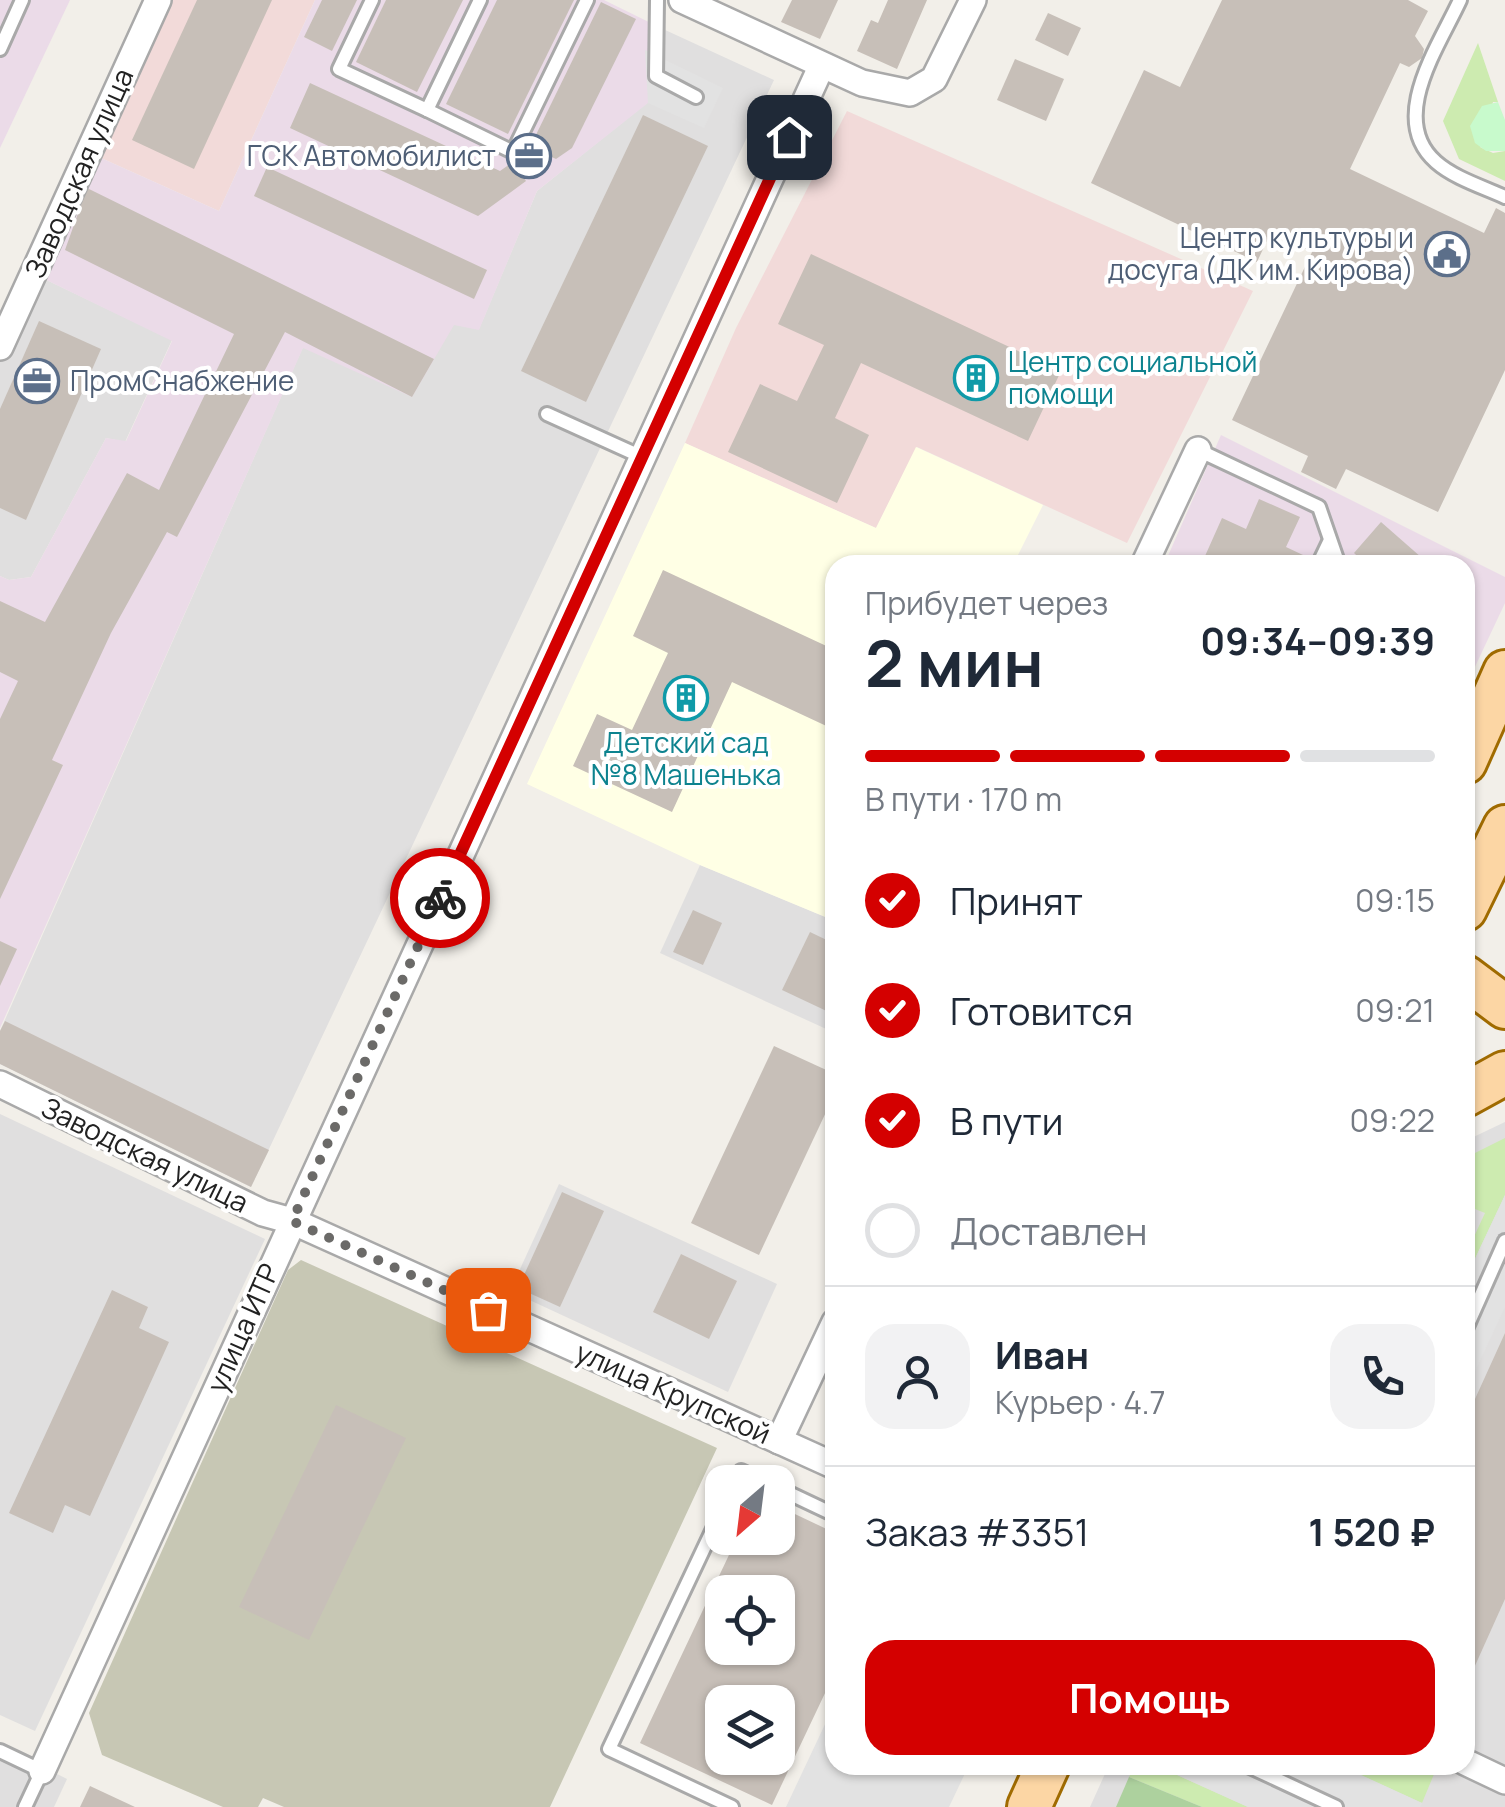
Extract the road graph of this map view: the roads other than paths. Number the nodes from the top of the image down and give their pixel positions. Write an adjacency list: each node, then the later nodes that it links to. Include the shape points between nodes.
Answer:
1 (22, 0): 10 (lane)
2 (158, 0): 15 (street, Заводская улица)
3 (372, 0): 13 (lane, via 339,69)
4 (480, 0): 13 (lane)
5 (588, 0): 13 (lane, via 513,152)
6 (657, 0): 12 (lane, via 656,76)
7 (682, 0): 11 (street)
8 (974, 0): 11 (street, via 934,78 910,93)
9 (1460, 0): 14 (lane, via 1413,116 1418,136 1440,165)
10 (0, 49)
11 (821, 67): 18 (street, улица ИТР)
12 (696, 98)
13 (428, 110)
14 (1505, 198)
15 (0, 346)
16 (547, 414): 18 (lane)
17 (1198, 450): 19 (lane, via 1319,507); 20 (street)
18 (642, 457): 33 (street, улица ИТР)
19 (1329, 542): 21 (lane); 22 (lane)
20 (1149, 555)
21 (1323, 555)
22 (1335, 555)
23 (1505, 672): 24 (main road)
24 (1475, 740)
25 (1503, 832): 26 (main road); 27 (main road)
26 (1475, 889)
27 (1505, 890)
28 (1475, 984): 29 (main road)
29 (1505, 1007)
30 (1505, 1074): 32 (main road)
31 (0, 1084): 33 (street, Заводская улица)
32 (1475, 1089)
33 (292, 1221): 37 (street, улица Крупской); 44 (street, улица ИТР)
34 (1505, 1241): 35 (lane)
35 (1475, 1308)
36 (825, 1343): 37 (street)
37 (779, 1440): 38 (street, улица Крупской)
38 (825, 1461)
39 (795, 1496): 40 (lane)
40 (825, 1510)
41 (705, 1546): 49 (lane, via 609,1749)
42 (0, 1751): 44 (lane)
43 (1475, 1766): 47 (street)
44 (42, 1772): 48 (lane)
45 (1043, 1775): 50 (main road)
46 (1267, 1775): 51 (lane)
47 (1505, 1780)
48 (26, 1807)
49 (732, 1807)
50 (1029, 1807)
51 (1336, 1807)

